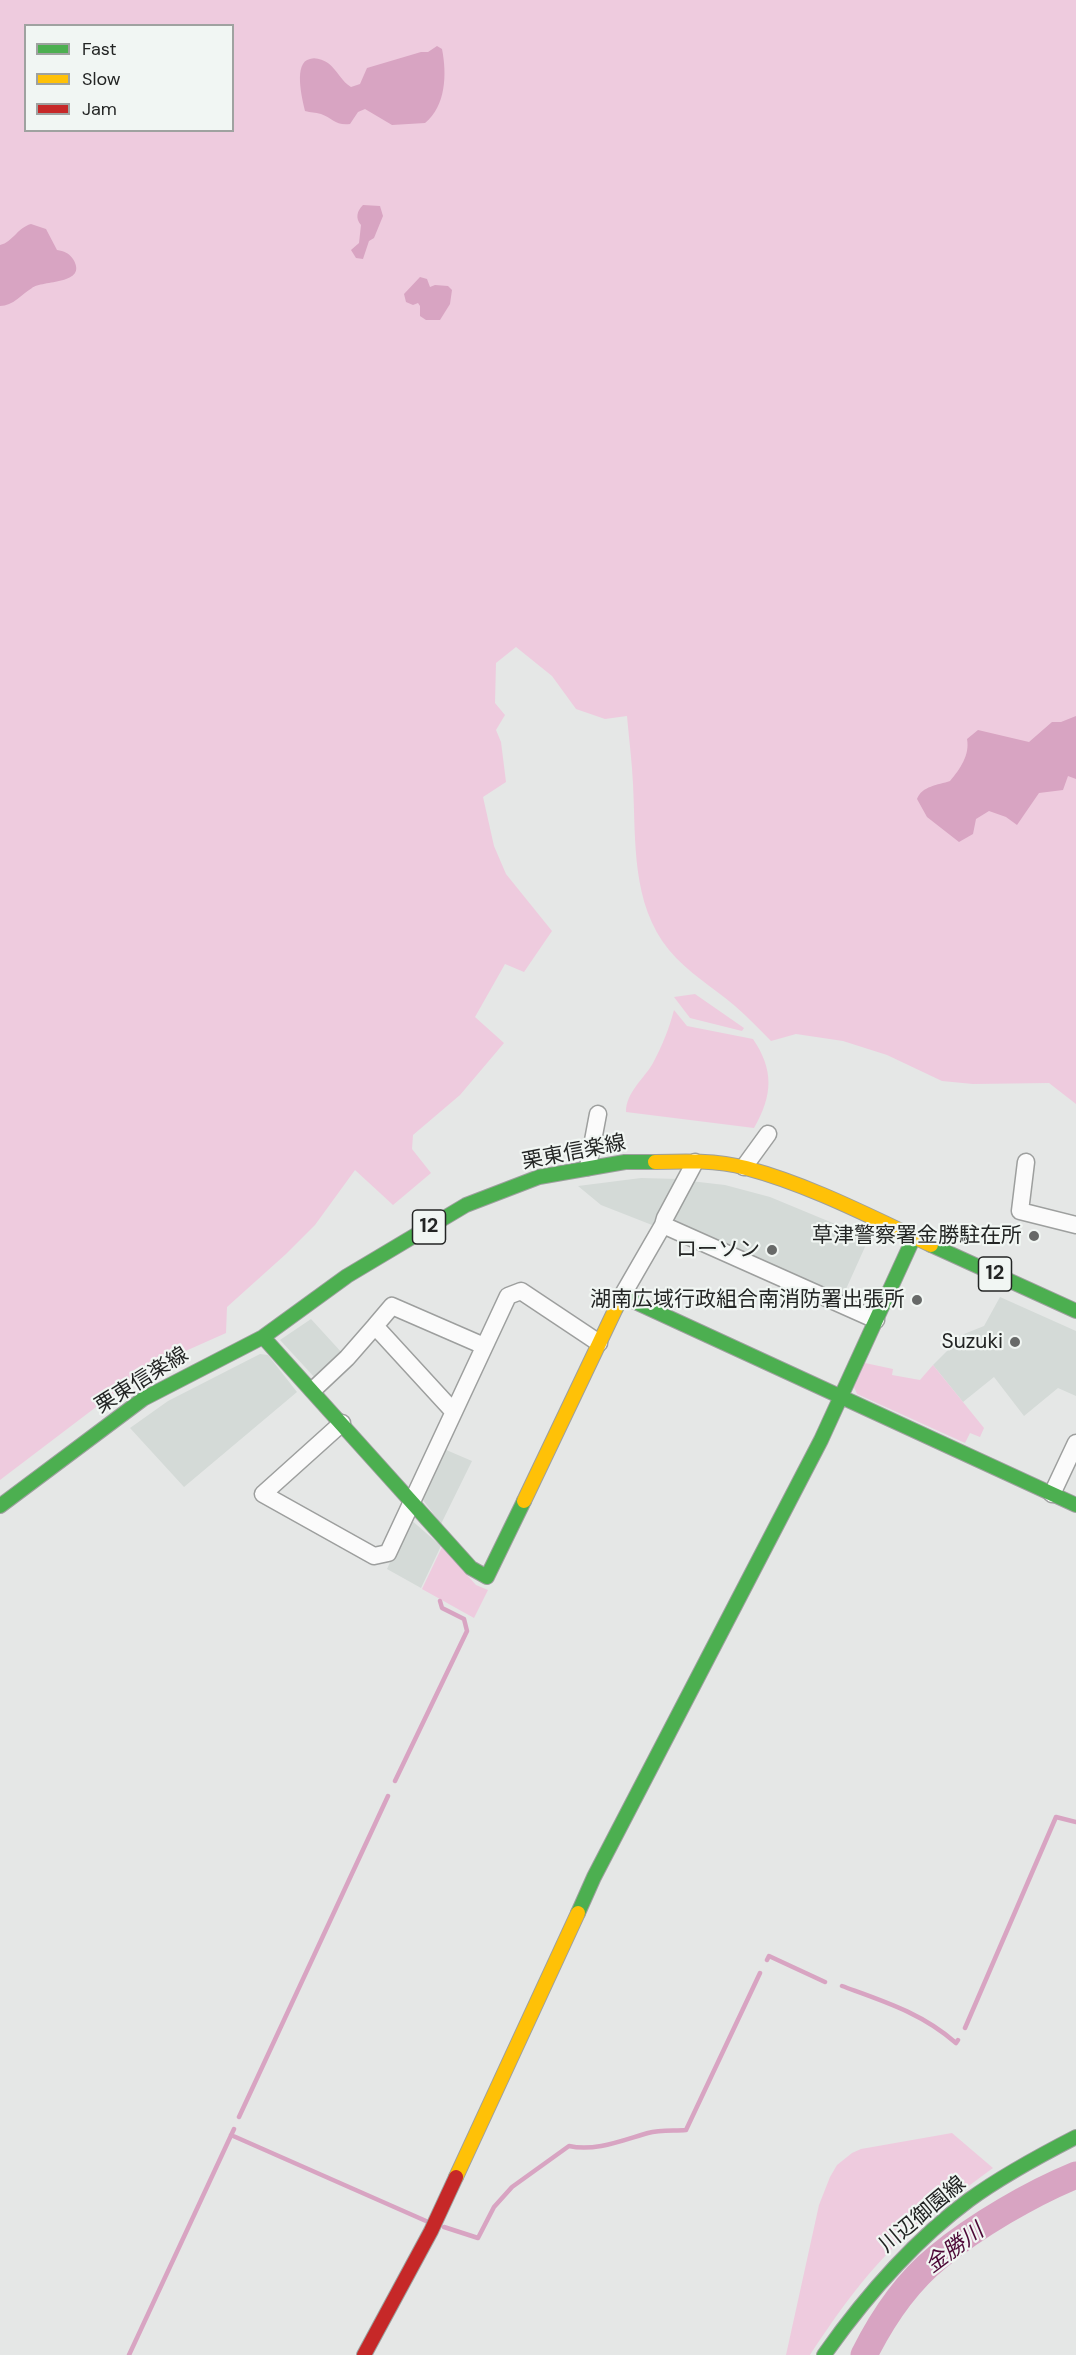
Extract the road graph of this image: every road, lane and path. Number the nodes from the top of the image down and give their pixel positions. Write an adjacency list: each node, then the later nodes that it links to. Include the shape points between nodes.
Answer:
1 (598, 1114): 5 (street)
2 (768, 1134): 6 (street)
3 (695, 1162): 5 (street, 栗東信楽線 / 12, via 624,1162); 6 (street, 栗東信楽線 / 12); 7 (street)
4 (1026, 1162): 8 (street, via 1020,1211)
5 (588, 1167): 14 (street, 栗東信楽線 / 12, via 539,1176 466,1205 346,1276)
6 (744, 1167): 9 (street, 栗東信楽線 / 12, via 811,1190)
7 (663, 1225): 10 (street); 12 (street)
8 (1076, 1225)
9 (914, 1237): 11 (street, 栗東信楽線 / 12); 12 (street)
10 (622, 1296): 15 (street); 18 (street)
11 (1076, 1311)
12 (876, 1320): 18 (street)
13 (375, 1326): 16 (street, via 392,1306); 17 (street); 19 (street)
14 (263, 1337): 17 (street); 25 (street, 栗東信楽線 / 12, via 143,1399)
15 (599, 1342): 16 (street, via 521,1291 508,1296); 23 (street, via 487,1577 471,1568)
16 (484, 1346): 19 (street)
17 (313, 1390): 20 (street)
18 (842, 1397): 22 (street); 27 (street, via 594,1877 431,2231)
19 (453, 1411): 23 (street)
20 (342, 1423): 23 (street); 23 (street, via 263,1494 374,1556 388,1552)
21 (1076, 1443): 22 (street)
22 (1052, 1494): 24 (street)
23 (412, 1500)
24 (1076, 1505)
25 (0, 1506)
26 (1076, 2137): 28 (street, 川辺御園線, via 1032,2160 956,2210 923,2238 886,2274)
27 (364, 2355)
28 (824, 2355)

